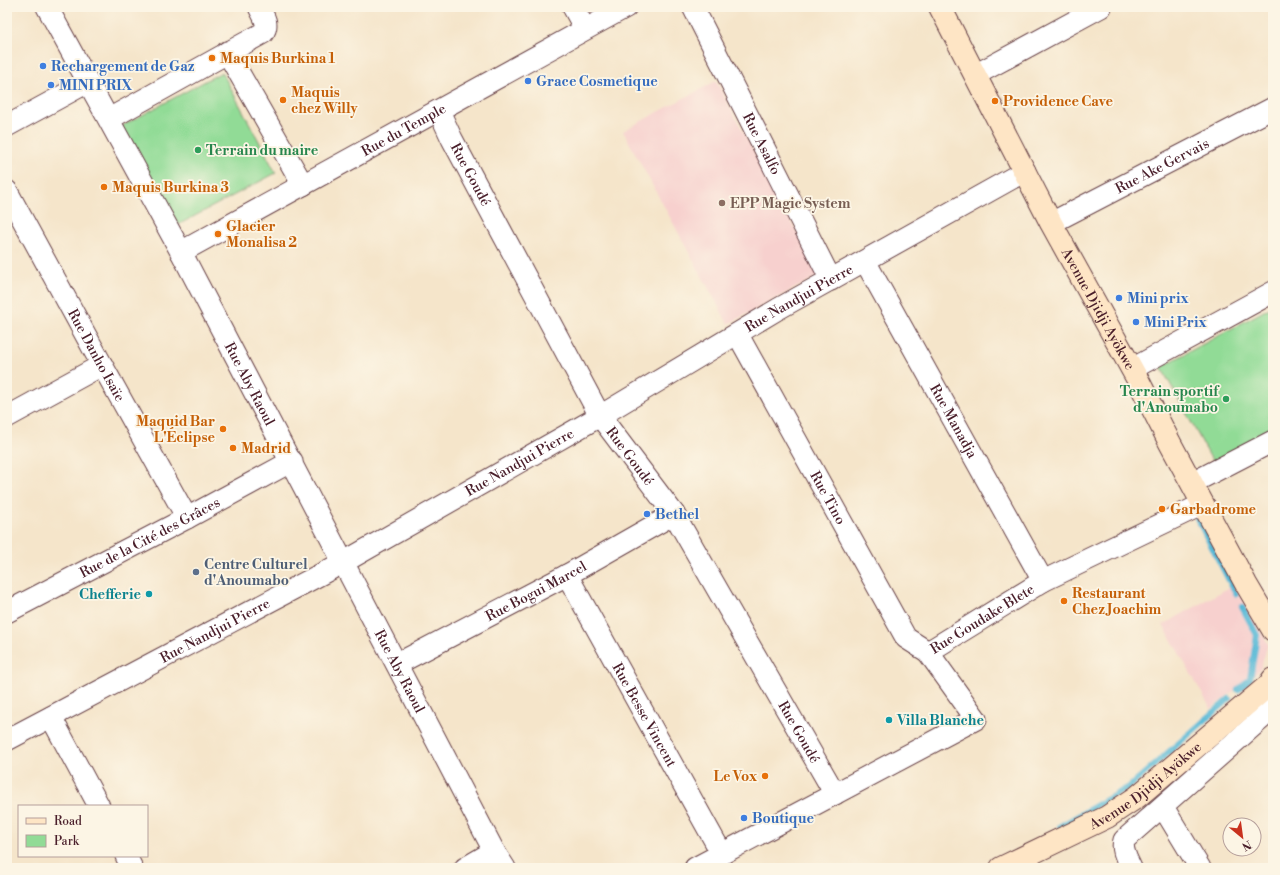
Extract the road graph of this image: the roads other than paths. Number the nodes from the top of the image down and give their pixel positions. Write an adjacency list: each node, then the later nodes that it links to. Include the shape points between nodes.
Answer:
1 (47, 7): 11 (street, Rue Aby Raoul)
2 (259, 7): 9 (street, via 266,22 266,29)
3 (573, 7): 8 (street)
4 (626, 7): 8 (street, Rue du Temple)
5 (693, 7): 22 (street, Rue Asalfo)
6 (940, 7): 10 (street, Avenue Djidji Ayökwe)
7 (1101, 7): 10 (street)
8 (584, 29): 13 (street, Rue du Temple)
9 (227, 52): 14 (street); 17 (street)
10 (975, 75): 16 (street, Avenue Djidji Ayökwe)
11 (88, 82): 14 (street, Rue Aby Raoul); 15 (street)
12 (1273, 108): 19 (street, Rue Ake Gervais)
13 (439, 111): 17 (street, Rue du Temple); 27 (street, Rue Goudé)
14 (109, 119): 20 (street, Rue Aby Raoul)
15 (7, 126)
16 (1024, 171): 19 (street, Avenue Djidji Ayökwe); 21 (street, Rue Nandjui Pierre)
17 (303, 185): 20 (street, Rue du Temple)
18 (7, 191): 25 (street, Rue Danho Isaïe)
19 (1051, 223): 26 (street, Avenue Djidji Ayökwe)
20 (181, 252): 30 (street, Rue Aby Raoul)
21 (865, 261): 22 (street, Rue Nandjui Pierre); 37 (street, Rue Manadja)
22 (831, 280): 24 (street, Rue Nandjui Pierre)
23 (1273, 292): 26 (street)
24 (738, 334): 27 (street, Rue Nandjui Pierre); 40 (street, Rue Tino, via 906,638)
25 (102, 366): 28 (street); 34 (street, Rue Danho Isaïe)
26 (1132, 369): 31 (street, Avenue Djidji Ayökwe)
27 (600, 416): 33 (street, Rue Goudé); 35 (street, Rue Nandjui Pierre)
28 (7, 417)
29 (1273, 441): 31 (street)
30 (292, 461): 34 (street, Rue de la Cité des Grâces); 35 (street, Rue Aby Raoul)
31 (1192, 483): 32 (street, Avenue Djidji Ayökwe)
32 (1203, 504): 37 (street, Rue Goudake Blete); 39 (street, Avenue Djidji Ayökwe)
33 (674, 514): 36 (street, Rue Bogui Marcel); 46 (street, Rue Goudé)
34 (187, 518): 38 (street, Rue de la Cité des Grâces)
35 (344, 562): 41 (street, Rue Aby Raoul); 44 (street, Rue Nandjui Pierre)
36 (567, 575): 41 (street, Rue Bogui Marcel); 49 (street, Rue Besse Vincent)
37 (1043, 581): 40 (street, Rue Goudake Blete)
38 (7, 612)
39 (1273, 630)
40 (928, 652): 46 (street, Rue Goudake Blete, via 976,719)
41 (397, 664): 51 (street, Rue Aby Raoul)
42 (1273, 678): 55 (street, Avenue Djidji Ayökwe, via 1137,797 1107,817)
43 (1273, 707): 48 (street)
44 (51, 717): 45 (street, Rue Nandjui Pierre); 47 (street)
45 (7, 740)
46 (835, 794): 49 (street, Rue Goudake Blete)
47 (98, 805)
48 (1163, 806): 56 (street, via 1124,840 1124,853); 57 (street)
49 (722, 854): 54 (street, Rue Goudake Blete)
50 (126, 857): 52 (street)
51 (500, 860): 53 (street)
52 (132, 868)
53 (465, 868)
54 (695, 868)
55 (1001, 868)
56 (1132, 868)
57 (1200, 868)

